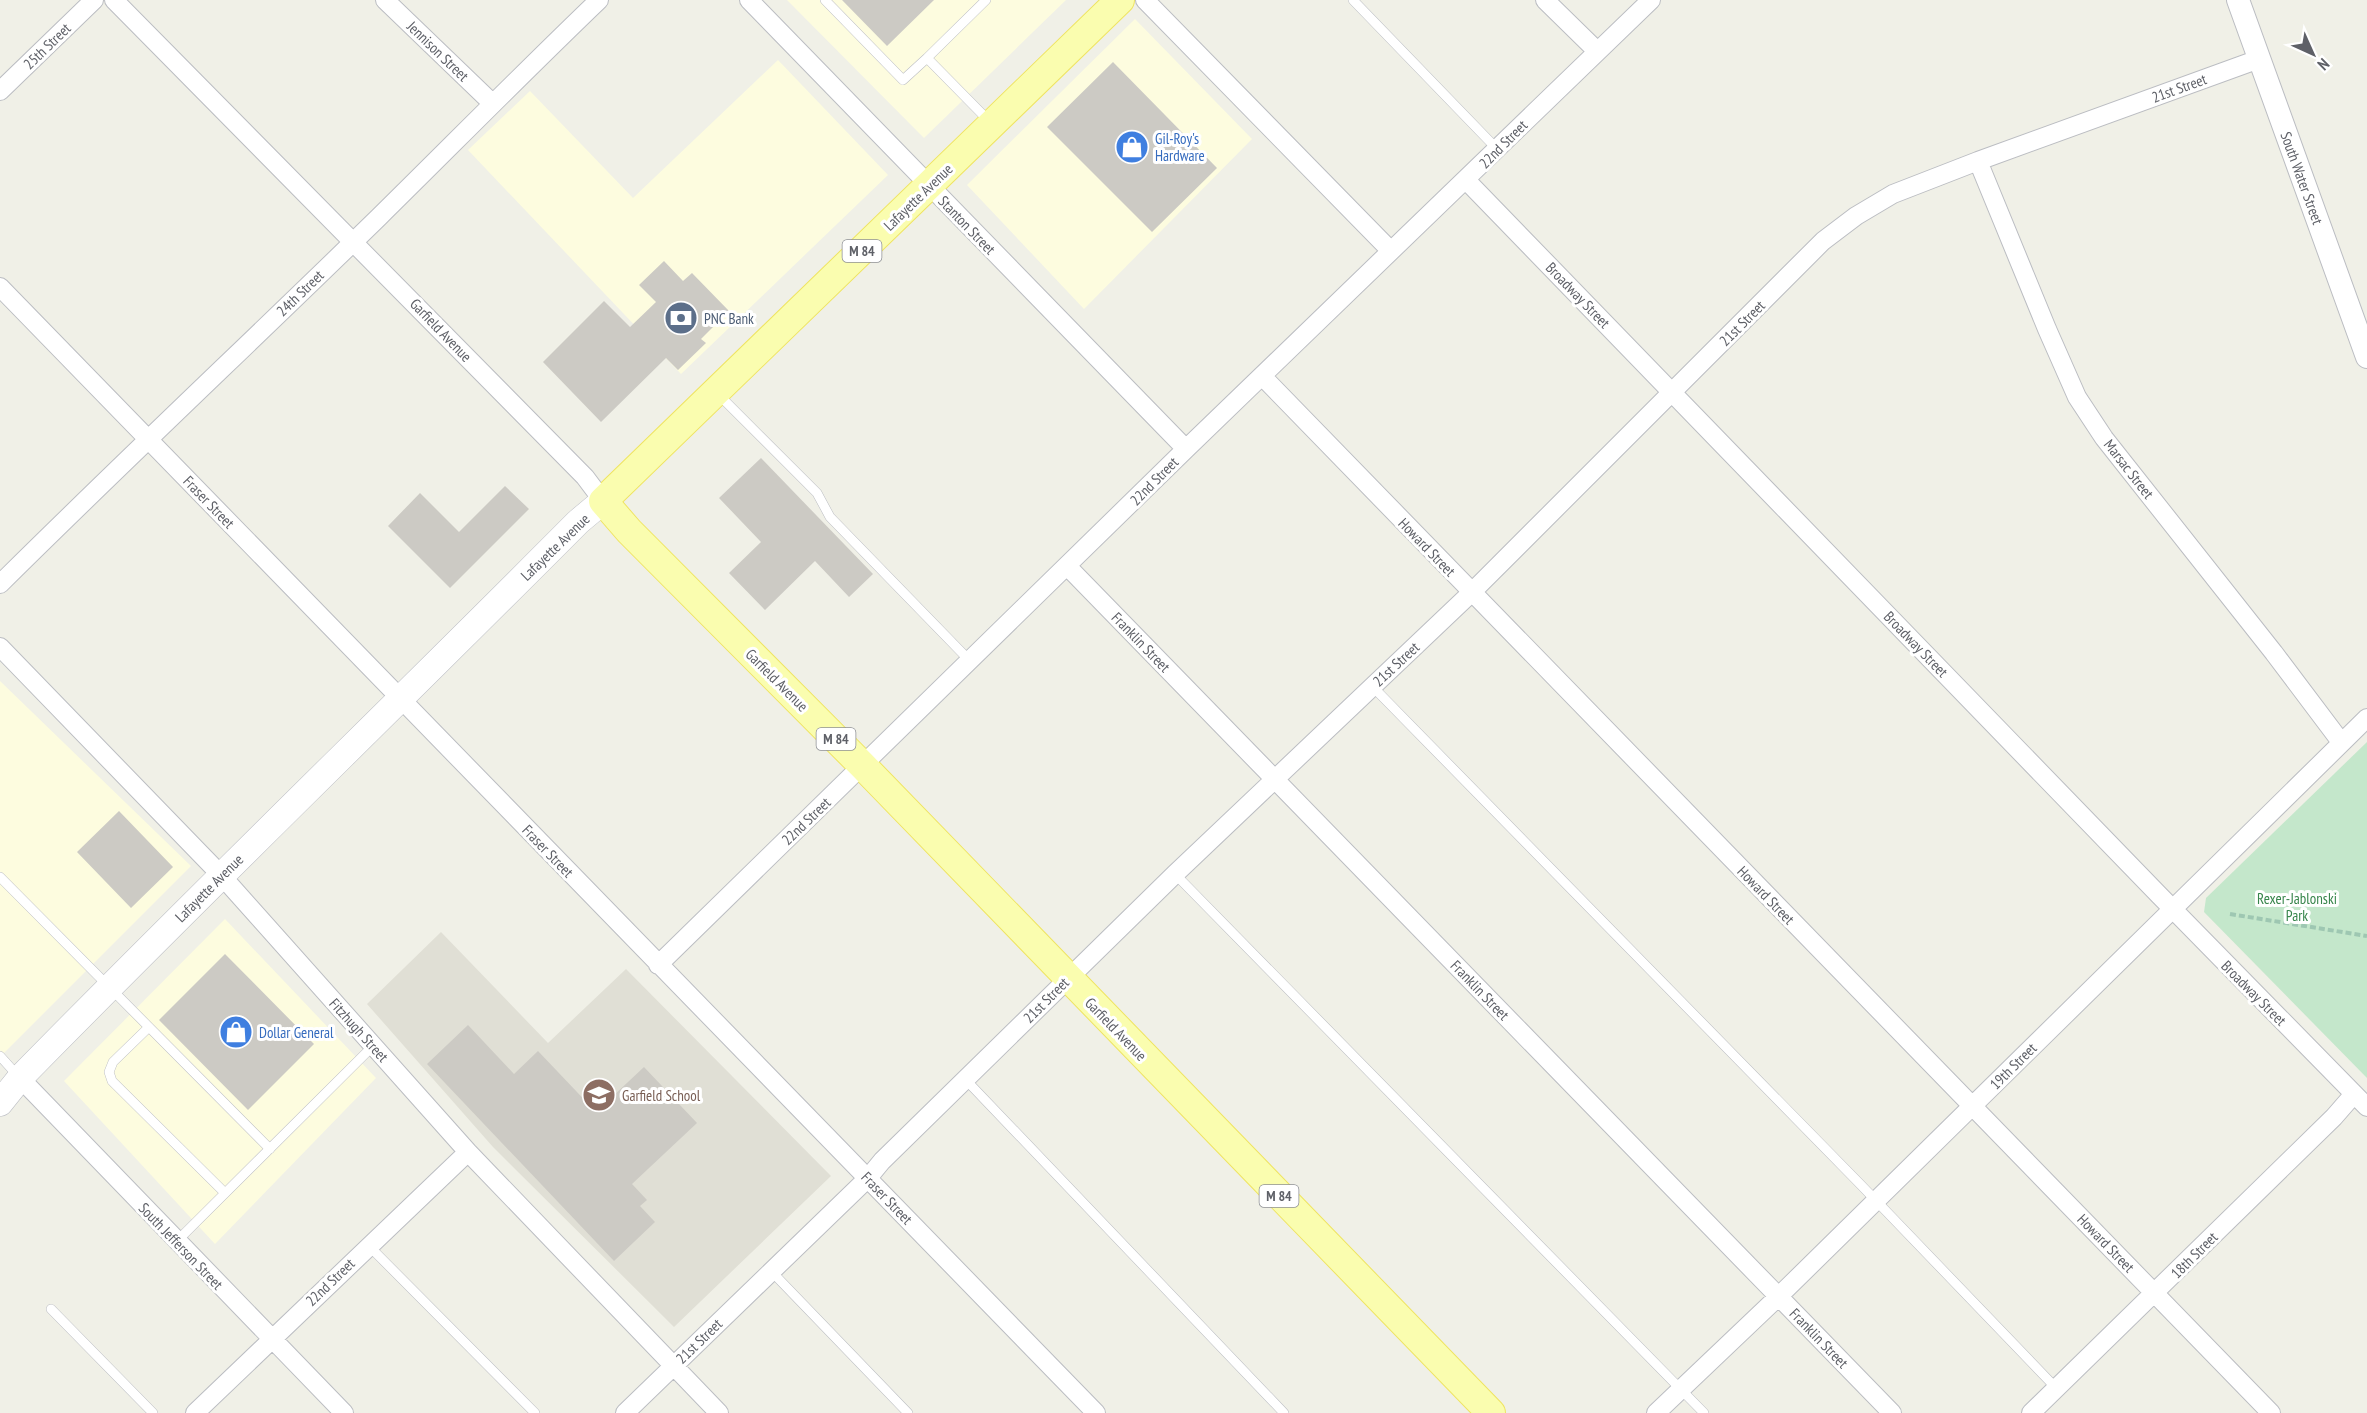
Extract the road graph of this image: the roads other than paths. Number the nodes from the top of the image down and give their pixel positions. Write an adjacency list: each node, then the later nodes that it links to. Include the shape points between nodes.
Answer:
1 (94, 0): 17 (street, 25th Street)
2 (114, 0): 24 (street, Garfield Avenue)
3 (385, 0): 18 (street, Jennison Street)
4 (598, 0): 18 (street, 24th Street)
5 (749, 0): 23 (street, Stanton Street)
6 (825, 0): 15 (lane, via 903,80)
7 (986, 0): 15 (lane)
8 (1120, 0): 19 (main road, Lafayette Avenue / M 84)
9 (1145, 0): 25 (street)
10 (1353, 0): 20 (lane)
11 (1545, 0): 14 (street)
12 (1651, 0): 14 (street, 22nd Street)
13 (2238, 0): 16 (street, South Water Street)
14 (1598, 51): 20 (street, 22nd Street)
15 (927, 58): 19 (lane)
16 (2259, 59): 21 (street, 21st Street); 27 (street, South Water Street)
17 (0, 91)
18 (492, 103): 24 (street, 24th Street)
19 (992, 124): 23 (main road, Lafayette Avenue / M 84)
20 (1497, 148): 22 (street, 22nd Street)
21 (1978, 161): 30 (street, 21st Street, via 1893,194 1823,241); 42 (street, Marsac Street, via 2077,397 2104,438)
22 (1466, 180): 25 (street, 22nd Street); 30 (street, Broadway Street)
23 (930, 186): 29 (main road, Lafayette Avenue / M 84); 32 (street, Stanton Street)
24 (354, 241): 31 (street, 24th Street); 33 (street, Garfield Avenue, via 585,477)
25 (1391, 251): 28 (street, 22nd Street)
26 (0, 287): 31 (street, Fraser Street)
27 (2367, 357)
28 (1262, 376): 32 (street, 22nd Street); 36 (street, Howard Street)
29 (716, 391): 33 (main road, Lafayette Avenue / M 84); 38 (lane, via 817,493 830,517)
30 (1674, 392): 36 (street, 21st Street); 48 (street, Broadway Street)
31 (148, 438): 35 (street, 24th Street); 40 (street, Fraser Street)
32 (1186, 449): 34 (street, 22nd Street)
33 (603, 501): 40 (main road, Lafayette Avenue); 43 (main road, Garfield Avenue / M 84)
34 (1068, 567): 38 (street, 22nd Street); 44 (street, Franklin Street)
35 (0, 584)
36 (1472, 593): 39 (street, 21st Street); 59 (street, Howard Street)
37 (0, 647): 46 (street, Fitzhugh Street)
38 (970, 661): 43 (street, 22nd Street)
39 (1373, 687): 44 (street, 21st Street); 64 (lane)
40 (401, 700): 46 (main road, Lafayette Avenue); 49 (street, Fraser Street)
41 (2367, 718): 42 (street, 19th Street)
42 (2341, 742): 48 (street, 19th Street)
43 (863, 766): 49 (street, 22nd Street); 50 (main road, Garfield Avenue / M 84)
44 (1274, 779): 45 (street, 21st Street); 69 (street, Franklin Street)
45 (1175, 874): 50 (street, 21st Street); 74 (lane)
46 (221, 875): 51 (main road, Lafayette Avenue); 53 (street, Fitzhugh Street)
47 (0, 877): 51 (lane)
48 (2172, 909): 57 (street, Broadway Street); 59 (street, 19th Street)
49 (658, 964): 62 (street, Fraser Street)
50 (1067, 978): 56 (street, 21st Street); 84 (main road, Garfield Avenue / M 84)
51 (109, 987): 52 (lane); 55 (main road, Lafayette Avenue)
52 (148, 1027): 60 (lane); 63 (lane, via 113,1062 109,1072 112,1081)
53 (373, 1046): 60 (lane); 61 (street, Fitzhugh Street)
54 (0, 1056): 55 (lane)
55 (20, 1078): 58 (main road, Lafayette Avenue); 65 (street, South Jefferson Street)
56 (966, 1080): 62 (street, 21st Street); 83 (lane)
57 (2361, 1100): 68 (street, 18th Street, via 2334,1117)
58 (0, 1103)
59 (1972, 1106): 64 (street, 19th Street); 68 (street, Howard Street)
60 (270, 1149): 63 (lane)
61 (468, 1152): 66 (street, 22nd Street); 72 (street, Fitzhugh Street)
62 (868, 1178): 67 (street, 21st Street); 82 (street, Fraser Street)
63 (225, 1193): 65 (lane)
64 (1875, 1201): 69 (street, 19th Street); 73 (lane)
65 (177, 1241): 71 (street, South Jefferson Street)
66 (368, 1245): 71 (street, 22nd Street); 78 (lane)
67 (771, 1271): 72 (street, 21st Street); 81 (lane)
68 (2155, 1294): 73 (street, 18th Street); 89 (street, Howard Street)
69 (1779, 1296): 74 (street, 19th Street); 87 (street, Franklin Street)
70 (51, 1309): 75 (lane)
71 (271, 1339): 76 (street, 22nd Street); 77 (street, South Jefferson Street)
72 (673, 1365): 79 (street, 21st Street); 80 (street, Fitzhugh Street)
73 (2057, 1389): 88 (street, 18th Street)
74 (1681, 1390): 85 (street, 19th Street); 86 (lane)
75 (153, 1413)
76 (195, 1413)
77 (344, 1413)
78 (535, 1413)
79 (625, 1413)
80 (719, 1413)
81 (908, 1413)
82 (1096, 1413)
83 (1284, 1413)
84 (1491, 1413)
85 (1656, 1413)
86 (1704, 1413)
87 (1892, 1413)
88 (2031, 1413)
89 (2271, 1413)

